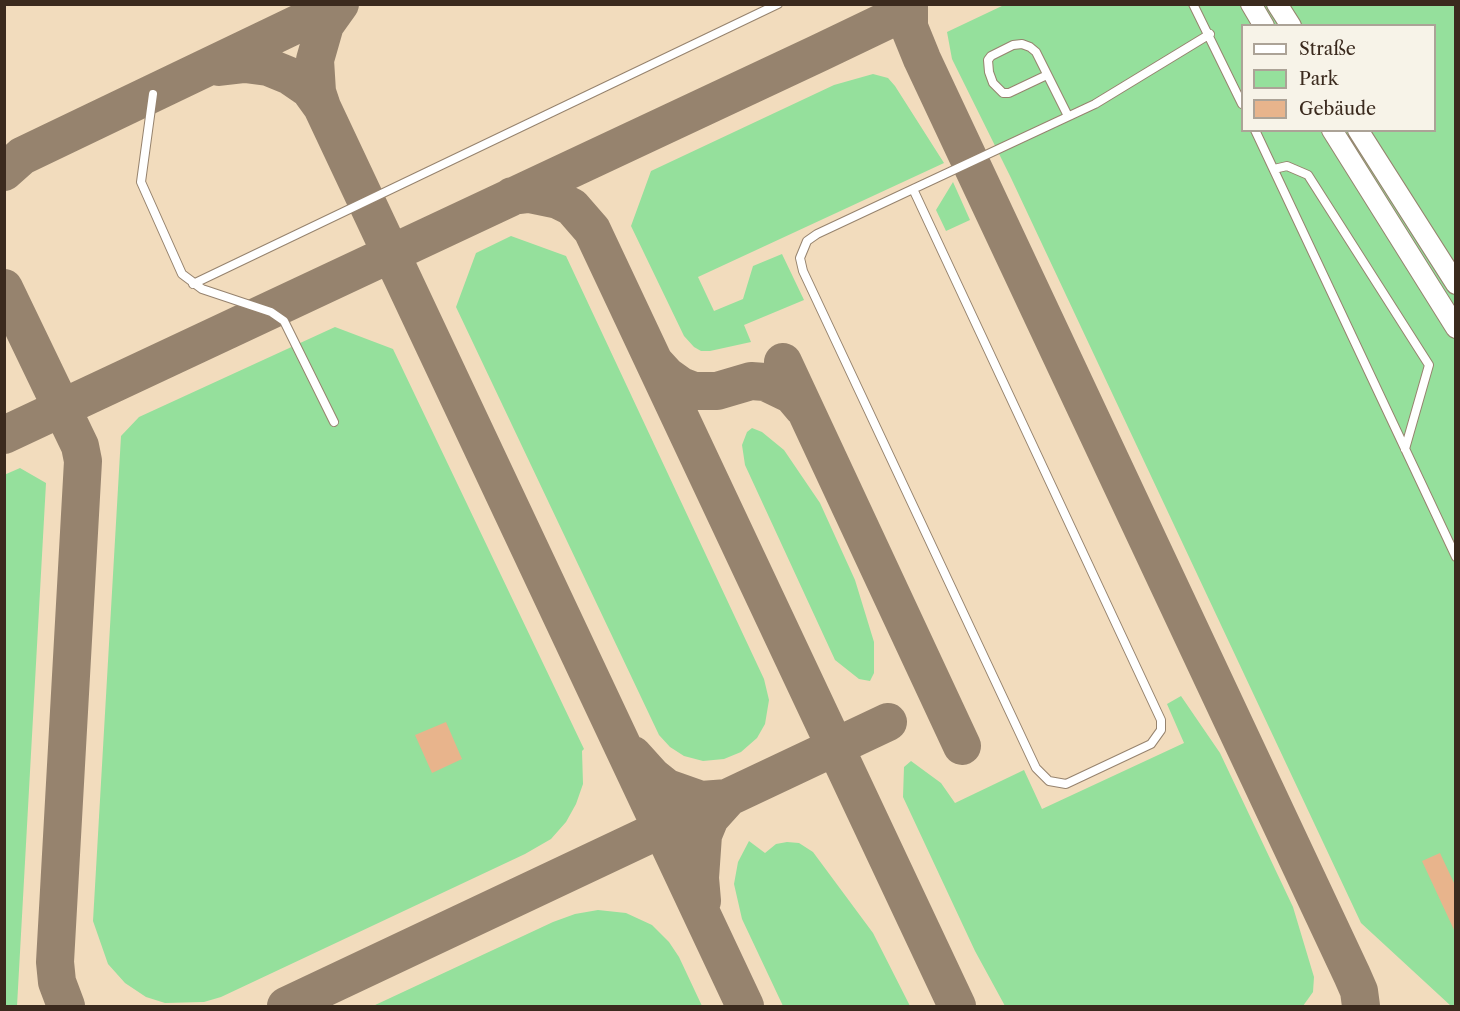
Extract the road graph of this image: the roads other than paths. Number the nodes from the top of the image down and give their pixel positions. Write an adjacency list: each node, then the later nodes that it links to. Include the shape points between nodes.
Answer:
1 (778, 4): 17 (lane)
2 (1193, 4): 7 (lane)
3 (1251, 4): 5 (street)
4 (1277, 4): 6 (street)
5 (1263, 24)
6 (1290, 24)
7 (1210, 34): 10 (lane); 11 (lane)
8 (1047, 75): 8 (lane, via 1036,52 1022,44 988,60 993,83 1003,93); 11 (lane)
9 (153, 94): 17 (lane, via 141,182 182,274)
10 (1241, 102)
11 (1068, 116): 16 (lane)
12 (1256, 132): 15 (lane)
13 (1333, 132): 19 (street)
14 (1359, 132): 18 (street)
15 (1274, 170): 21 (lane); 21 (lane, via 1287,166 1308,175 1429,365)
16 (913, 189): 16 (lane, via 807,241 800,258 803,271 1036,768 1048,781 1066,784 1151,744 1161,730 1161,720)
17 (193, 284): 20 (lane, via 271,312 284,321)
18 (1455, 284)
19 (1455, 328)
20 (334, 422)
21 (1405, 448): 22 (lane)
22 (1455, 557)

